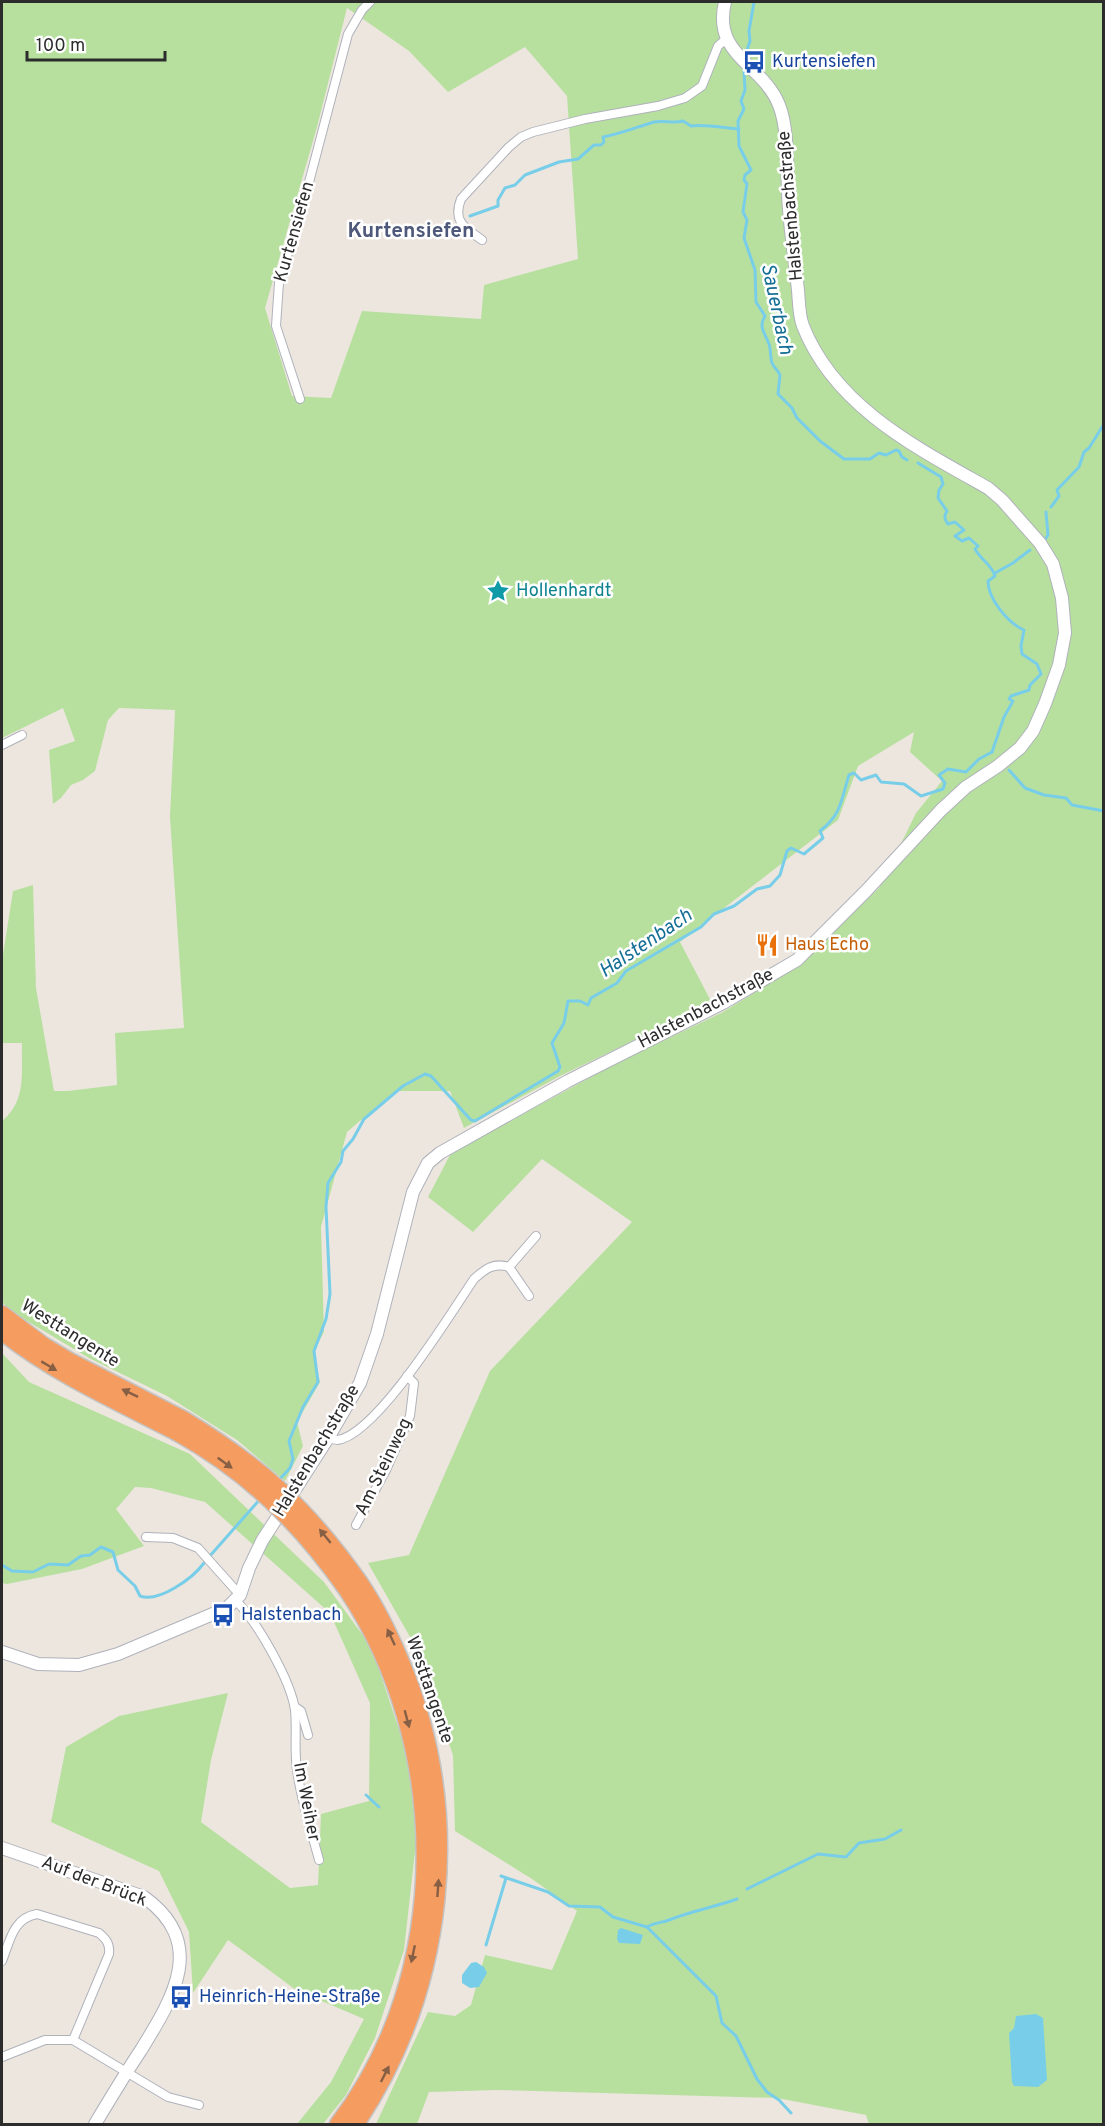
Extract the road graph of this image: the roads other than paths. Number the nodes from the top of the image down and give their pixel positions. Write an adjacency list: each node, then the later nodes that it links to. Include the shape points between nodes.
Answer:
1 (370, 2): 5 (street, Kurtensiefen, via 348,34 279,283 276,326)
2 (725, 2): 3 (street, via 722,24)
3 (726, 39): 4 (street, via 718,46 702,86 685,98 521,137 461,199 457,209 467,231); 15 (street, Halstenbachstraße, via 779,104 802,324 813,348 839,383 871,415 913,445 988,488 1040,543 1053,564 1062,598 1065,633 1059,665 1033,731 1020,748 941,810 797,960 723,1003 567,1081 428,1163 413,1192 370,1358)
4 (482, 240)
5 (300, 399)
6 (22, 735): 7 (street)
7 (2, 745)
8 (536, 1236): 9 (street)
9 (509, 1267): 10 (street); 13 (street, Am Steinweg, via 500,1264 486,1268 474,1279)
10 (529, 1296)
11 (2, 1314): 14 (highway, Westtangente, one-way to 11, via 44,1345)
12 (2, 1332): 14 (highway, Westtangente, one-way to 14, via 68,1377)
13 (407, 1376): 15 (street, Am Steinweg, via 354,1432 336,1440); 16 (street, Am Steinweg, via 414,1383 410,1416)
14 (179, 1426): 18 (highway, bridge, via 234,1451 284,1492 316,1524)
15 (328, 1438): 19 (street, Halstenbachstraße, via 262,1541)
16 (356, 1525)
17 (146, 1537): 19 (street, Im Weiher, via 173,1538 198,1548)
18 (354, 1587): 31 (highway, Westtangente, one-way to 31, via 403,1707 421,1791 425,1862 417,1937 399,2005 368,2078); 32 (highway, Westtangente, one-way to 18, via 387,2071 419,1991 437,1902 440,1841 435,1779 420,1714 380,1615)
19 (238, 1598): 20 (street, via 227,1608 97,1662 38,1664); 21 (street, Im Weiher, via 285,1678)
20 (2, 1652)
21 (295, 1707): 22 (street, Im Weiher, via 301,1712); 24 (street, Im Weiher, via 296,1768)
22 (308, 1736)
23 (2, 1848): 28 (street, Auf der Brück, via 144,1897 174,1930 180,1958 175,1988)
24 (319, 1860)
25 (2, 1961): 26 (street, via 14,1931 27,1916 37,1914 99,1933 106,1940 109,1954)
26 (73, 2040): 27 (street, via 45,2040); 28 (street)
27 (2, 2057)
28 (126, 2072): 29 (street, via 168,2097); 30 (street, Auf der Brück)
29 (199, 2105)
30 (95, 2124)
31 (338, 2124)
32 (356, 2124)

